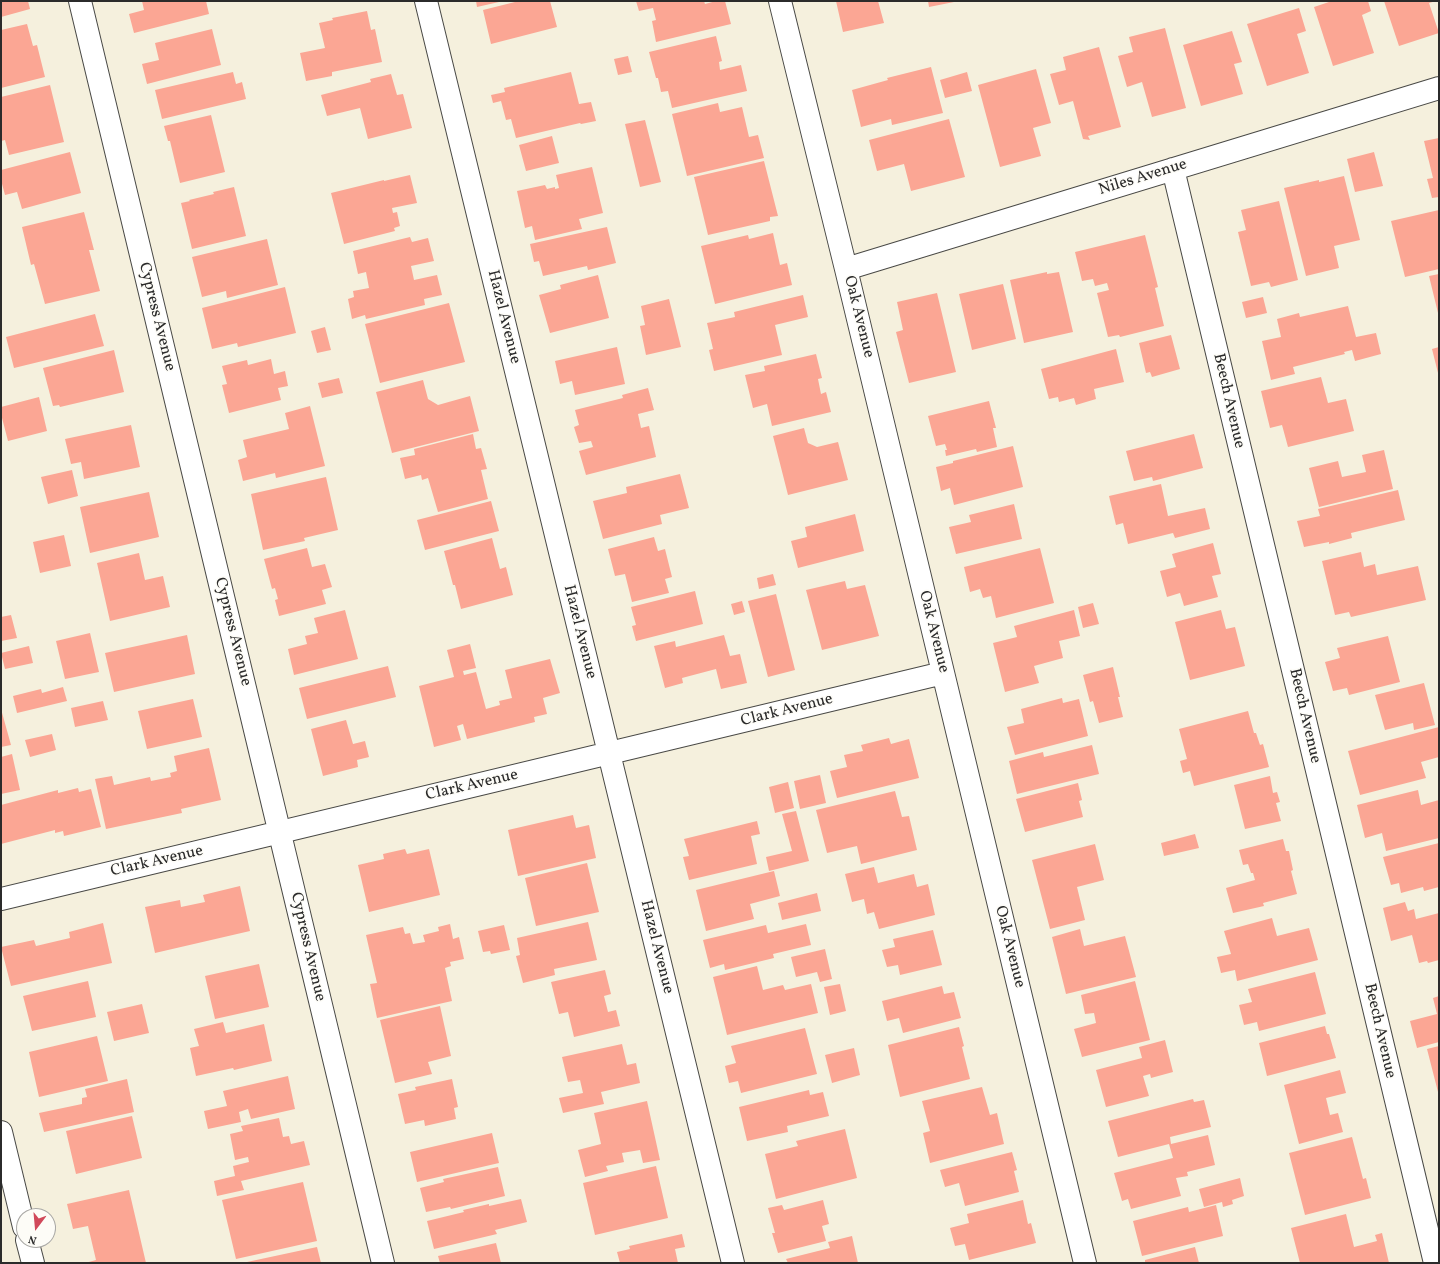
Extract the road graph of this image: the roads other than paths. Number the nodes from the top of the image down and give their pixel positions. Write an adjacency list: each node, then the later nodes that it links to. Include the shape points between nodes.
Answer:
1 (80, 1): 9 (street, Cypress Avenue)
2 (426, 1): 8 (street, Hazel Avenue)
3 (780, 1): 6 (street, Oak Avenue)
4 (1439, 88): 5 (street, Niles Avenue)
5 (1173, 169): 6 (street, Niles Avenue); 18 (street, Beech Avenue)
6 (846, 269): 7 (street, Oak Avenue)
7 (943, 673): 8 (street, Clark Avenue); 17 (street, Oak Avenue)
8 (609, 754): 9 (street, Clark Avenue); 16 (street, Hazel Avenue)
9 (280, 832): 10 (street, Clark Avenue); 15 (street, Cypress Avenue)
10 (1, 899)
11 (1, 1132): 12 (street)
12 (19, 1208)
13 (29, 1248): 14 (street)
14 (33, 1263)
15 (383, 1263)
16 (733, 1263)
17 (1085, 1263)
18 (1435, 1263)

